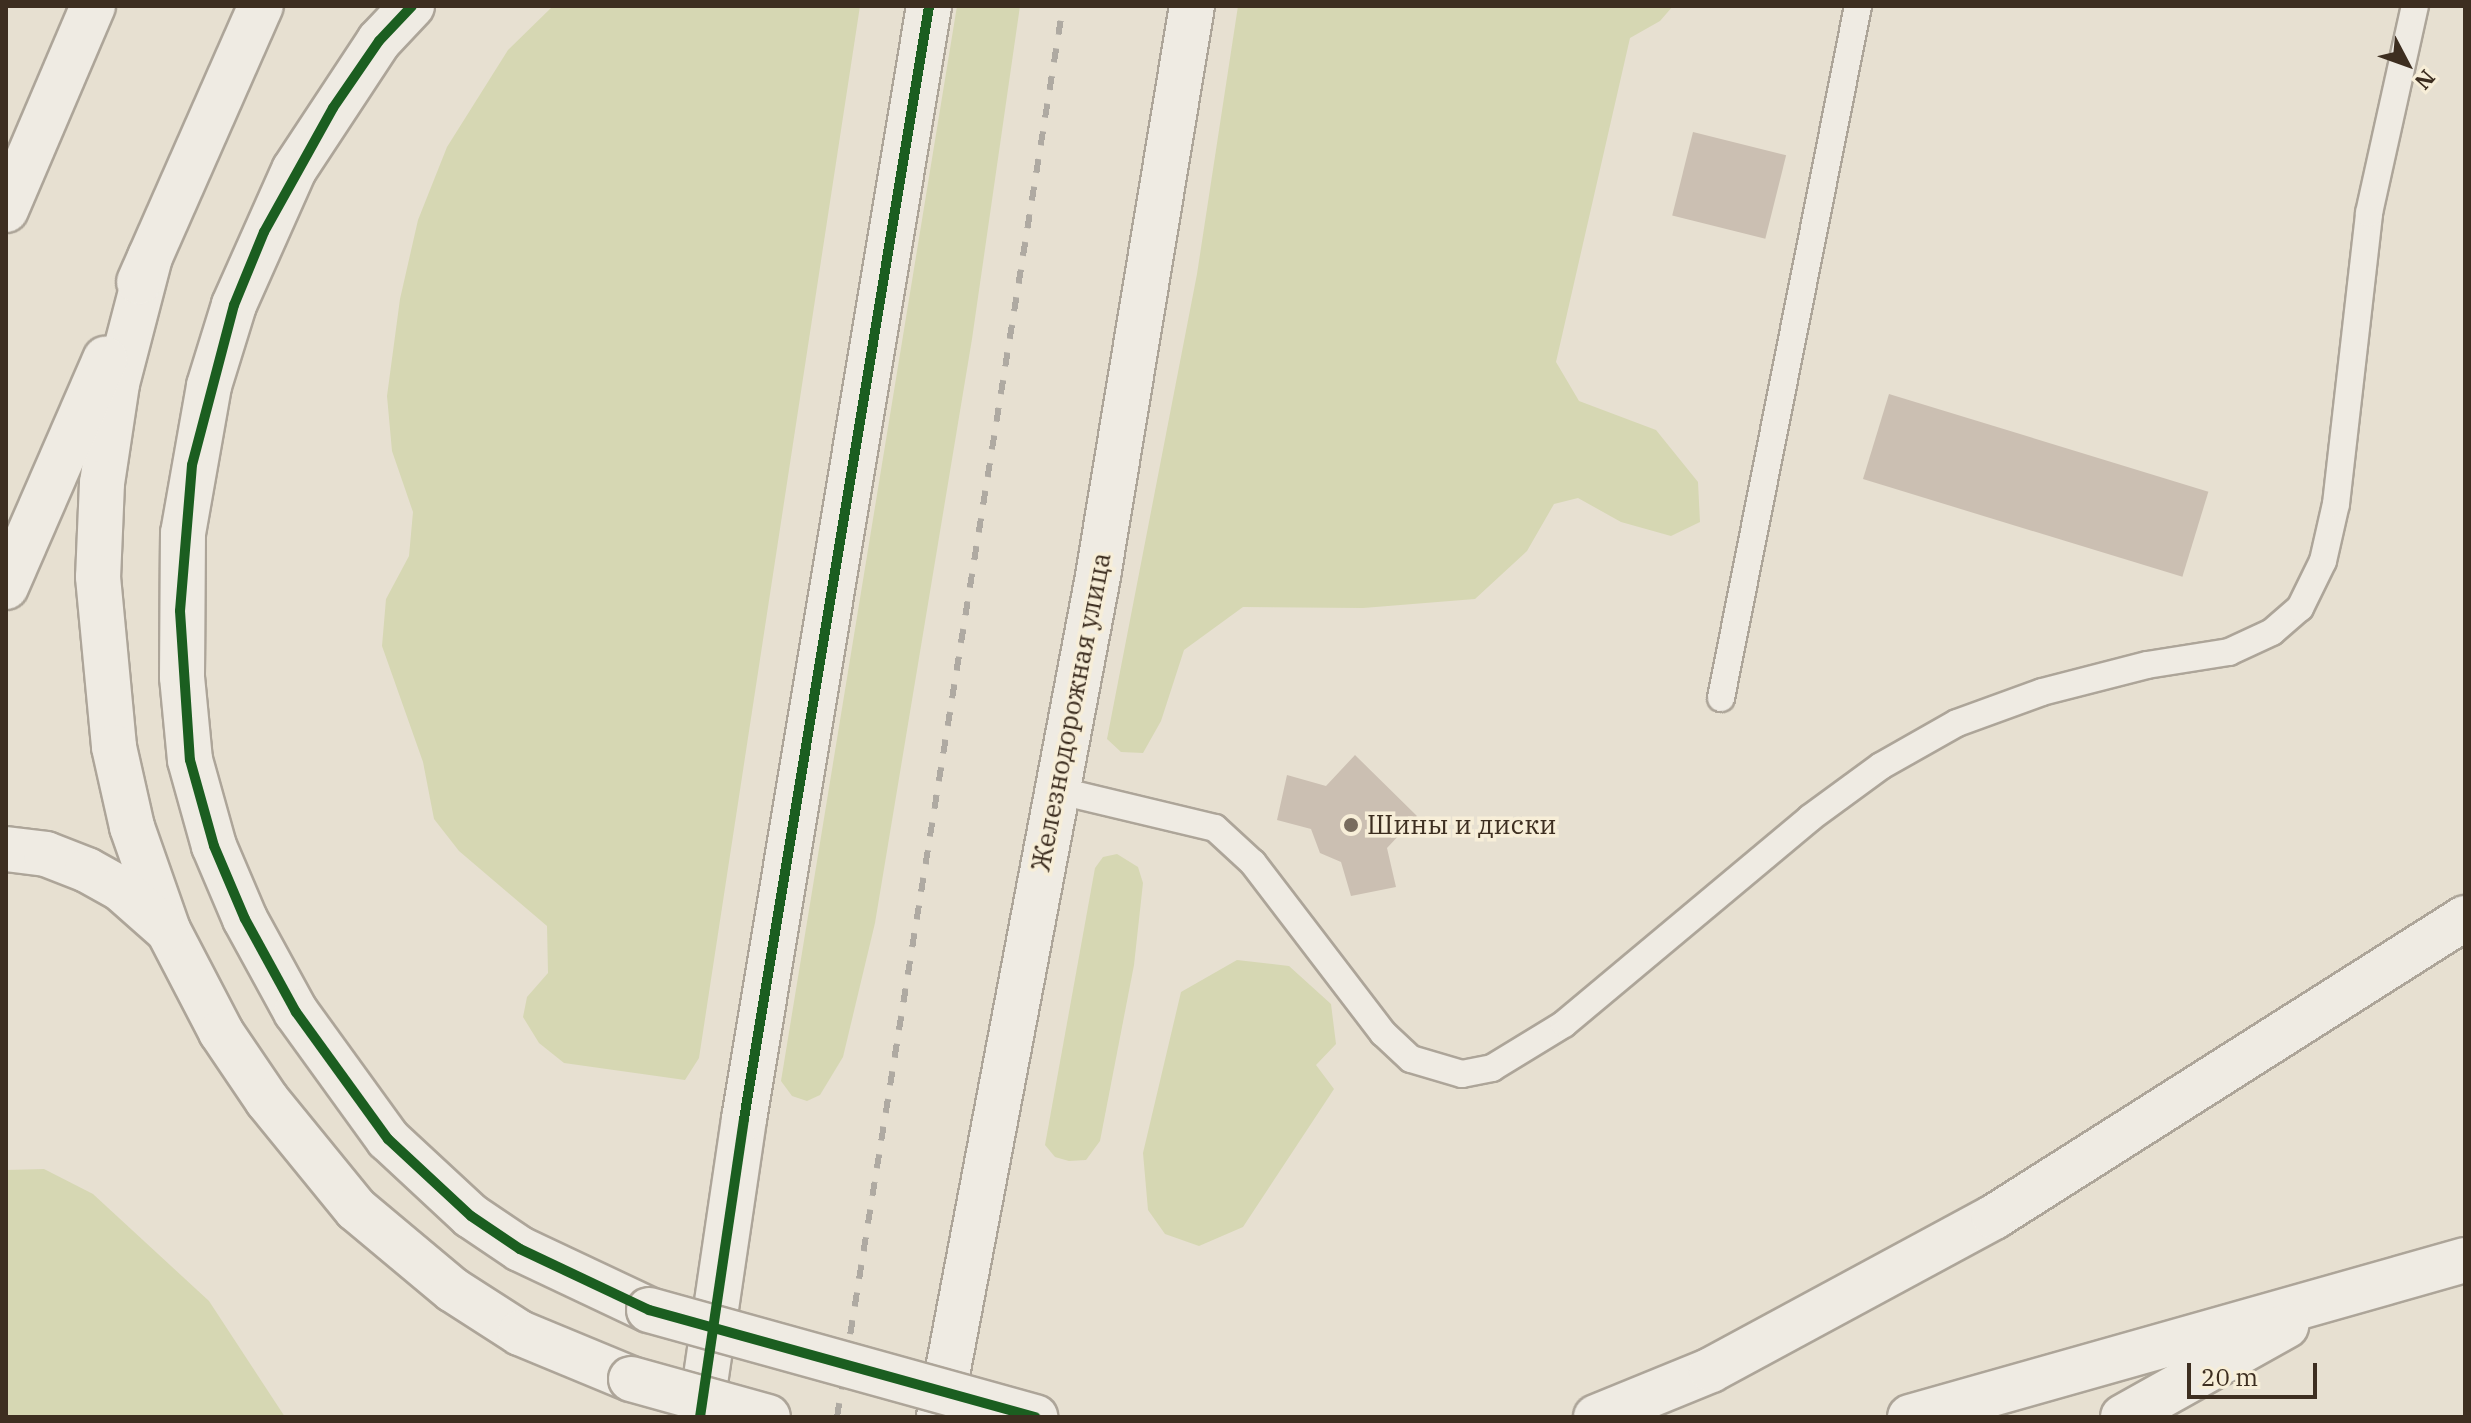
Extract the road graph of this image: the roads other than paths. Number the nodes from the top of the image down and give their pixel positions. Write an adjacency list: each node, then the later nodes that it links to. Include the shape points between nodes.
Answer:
1 (93, 6): 8 (street)
2 (261, 6): 9 (street)
3 (412, 6): 21 (street, bridge, via 379,41 294,170 234,305 209,386 183,533 182,677 190,760 214,846 245,919 337,1074 388,1139 471,1216 520,1249 649,1310)
4 (1192, 6): 12 (street, Железнодорожная улица, via 1098,576)
5 (1858, 6): 11 (lane)
6 (2415, 6): 12 (lane, via 2369,213 2336,504 2323,561 2300,608 2272,632 2229,652 2147,665 2042,692 1957,723 1881,766 1810,818 1564,1024 1492,1068 1462,1074 1411,1059 1383,1033 1253,863 1215,828)
7 (925, 15): 18 (street)
8 (6, 210)
9 (150, 257): 10 (street); 15 (street, via 117,384 102,483 98,577 114,747 132,827)
10 (6, 587)
11 (1721, 698)
12 (1056, 790): 20 (street, Железнодорожная улица)
13 (6, 849): 15 (street, via 46,854 87,870 121,889)
14 (2465, 918): 22 (street, via 1994,1217 1711,1370)
15 (168, 930): 19 (street, bridge, via 221,1032 313,1162 356,1209 453,1290 520,1333 631,1379)
16 (2465, 1260): 17 (street)
17 (2348, 1292): 23 (street); 24 (street)
18 (700, 1417)
19 (768, 1417)
20 (939, 1417)
21 (1035, 1417)
22 (1596, 1417)
23 (1910, 1417)
24 (2123, 1417)

